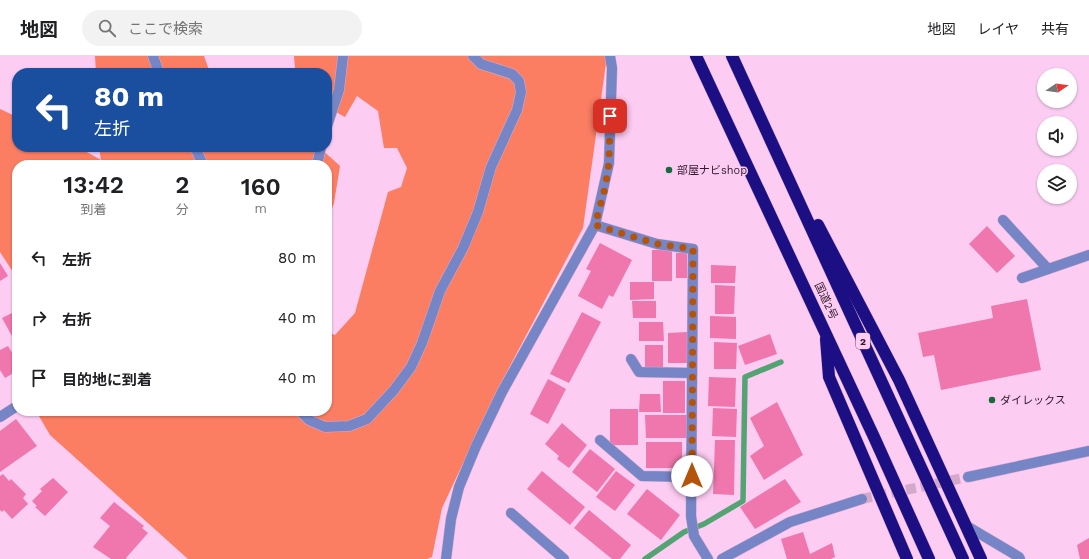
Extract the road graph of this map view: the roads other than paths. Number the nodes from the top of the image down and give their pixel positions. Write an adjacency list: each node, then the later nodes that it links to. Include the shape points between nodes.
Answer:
1 (153, 56): 7 (street)
2 (343, 56): 8 (street, via 339,90)
3 (473, 56): 19 (street, via 481,64 512,74 519,81 521,92 517,110 491,167 478,212 463,248 440,291 411,367 367,420 349,426 325,427)
4 (610, 56): 11 (street, via 612,68 609,163)
5 (696, 56): 15 (highway, 国道2号)
6 (732, 56): 9 (highway, 国道2号 / 2)
7 (157, 68)
8 (332, 111)
9 (763, 124): 27 (highway, via 899,380); 34 (highway, 国道2号 / 2)
10 (1003, 220): 13 (street)
11 (595, 225): 17 (street, via 657,244 693,249); 28 (street, via 502,392 476,446 451,519)
12 (1089, 255): 13 (street)
13 (1048, 269): 14 (street)
14 (1022, 278)
15 (826, 332): 32 (highway, via 829,377); 33 (highway, 国道2号)
16 (631, 359): 17 (street, via 639,372)
17 (692, 373): 23 (street)
18 (12, 409): 20 (street)
19 (305, 416)
20 (0, 417)
21 (600, 440): 23 (street, via 642,476)
22 (1089, 452): 24 (street)
23 (692, 476): 30 (street, via 693,528)
24 (968, 477)
25 (862, 500): 31 (street, via 790,522)
26 (511, 513): 29 (street)
27 (965, 525): 35 (highway); 36 (street)
28 (446, 559)
29 (564, 559)
30 (708, 559)
31 (722, 559)
32 (907, 559)
33 (929, 559)
34 (963, 559)
35 (981, 559)
36 (1020, 559)

